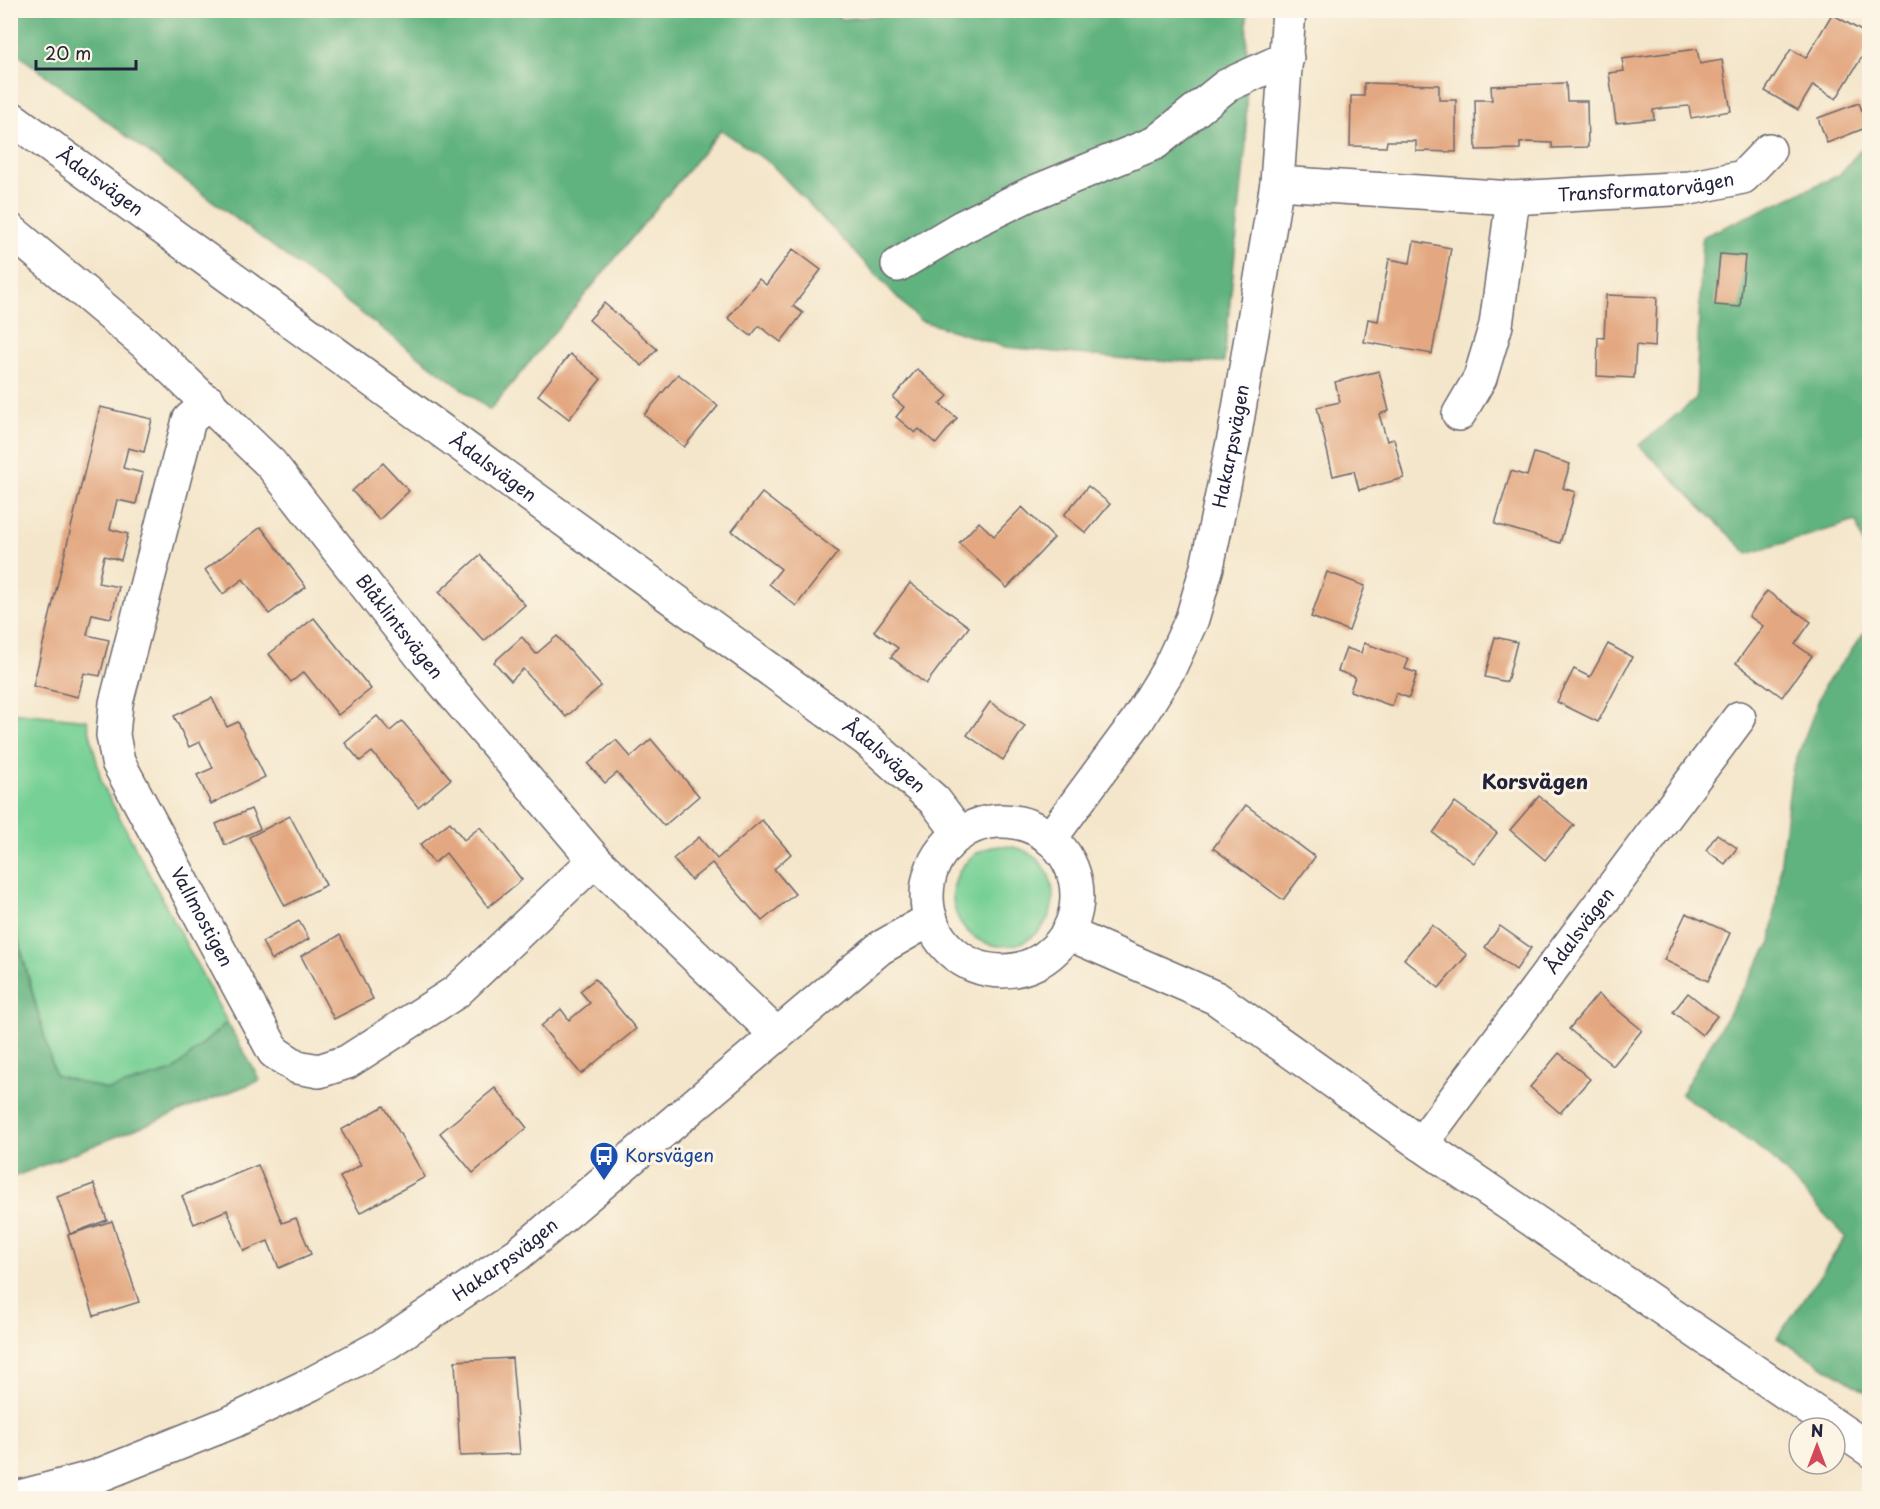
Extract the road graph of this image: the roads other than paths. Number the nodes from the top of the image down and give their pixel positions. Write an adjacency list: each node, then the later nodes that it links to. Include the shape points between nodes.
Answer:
1 (1289, 10): 2 (street, Hakarpsvägen)
2 (1287, 57): 5 (street, Hakarpsvägen); 8 (street, via 1226,86 1155,143 1030,194 962,227)
3 (10, 117): 12 (street, Ådalsvägen, via 867,740 935,801)
4 (1769, 150): 6 (street, Transformatorvägen, via 1743,177 1690,188)
5 (1277, 183): 6 (street, Transformatorvägen); 13 (street, Hakarpsvägen, via 1235,433 1192,619 1169,669 1137,721)
6 (1513, 198): 10 (street, via 1496,325 1480,378)
7 (10, 230): 9 (street, Blåklintsvägen)
8 (898, 266)
9 (209, 402): 14 (street, Blåklintsvägen, via 271,464 423,658); 14 (street, Vallmostigen, via 189,420 116,703 113,735 118,762 274,1052 297,1067 319,1071 347,1062 456,992)
10 (1459, 414)
11 (1739, 718): 18 (street, Ådalsvägen)
12 (960, 834): 13 (street, via 982,824 1006,821 1029,826); 15 (street, via 942,850 931,872 927,895)
13 (1050, 838): 16 (street, via 1064,854 1076,882 1075,914)
14 (595, 861): 17 (street, Blåklintsvägen)
15 (931, 919): 16 (street, via 956,954 974,965 994,970 1016,969 1036,962 1054,950); 17 (street, Hakarpsvägen, via 880,948)
16 (1067, 933): 18 (street, via 1216,998)
17 (777, 1035): 20 (street, Hakarpsvägen, via 518,1254 387,1343 234,1421 95,1477)
18 (1421, 1144): 19 (street)
19 (1858, 1442)
20 (16, 1498)

